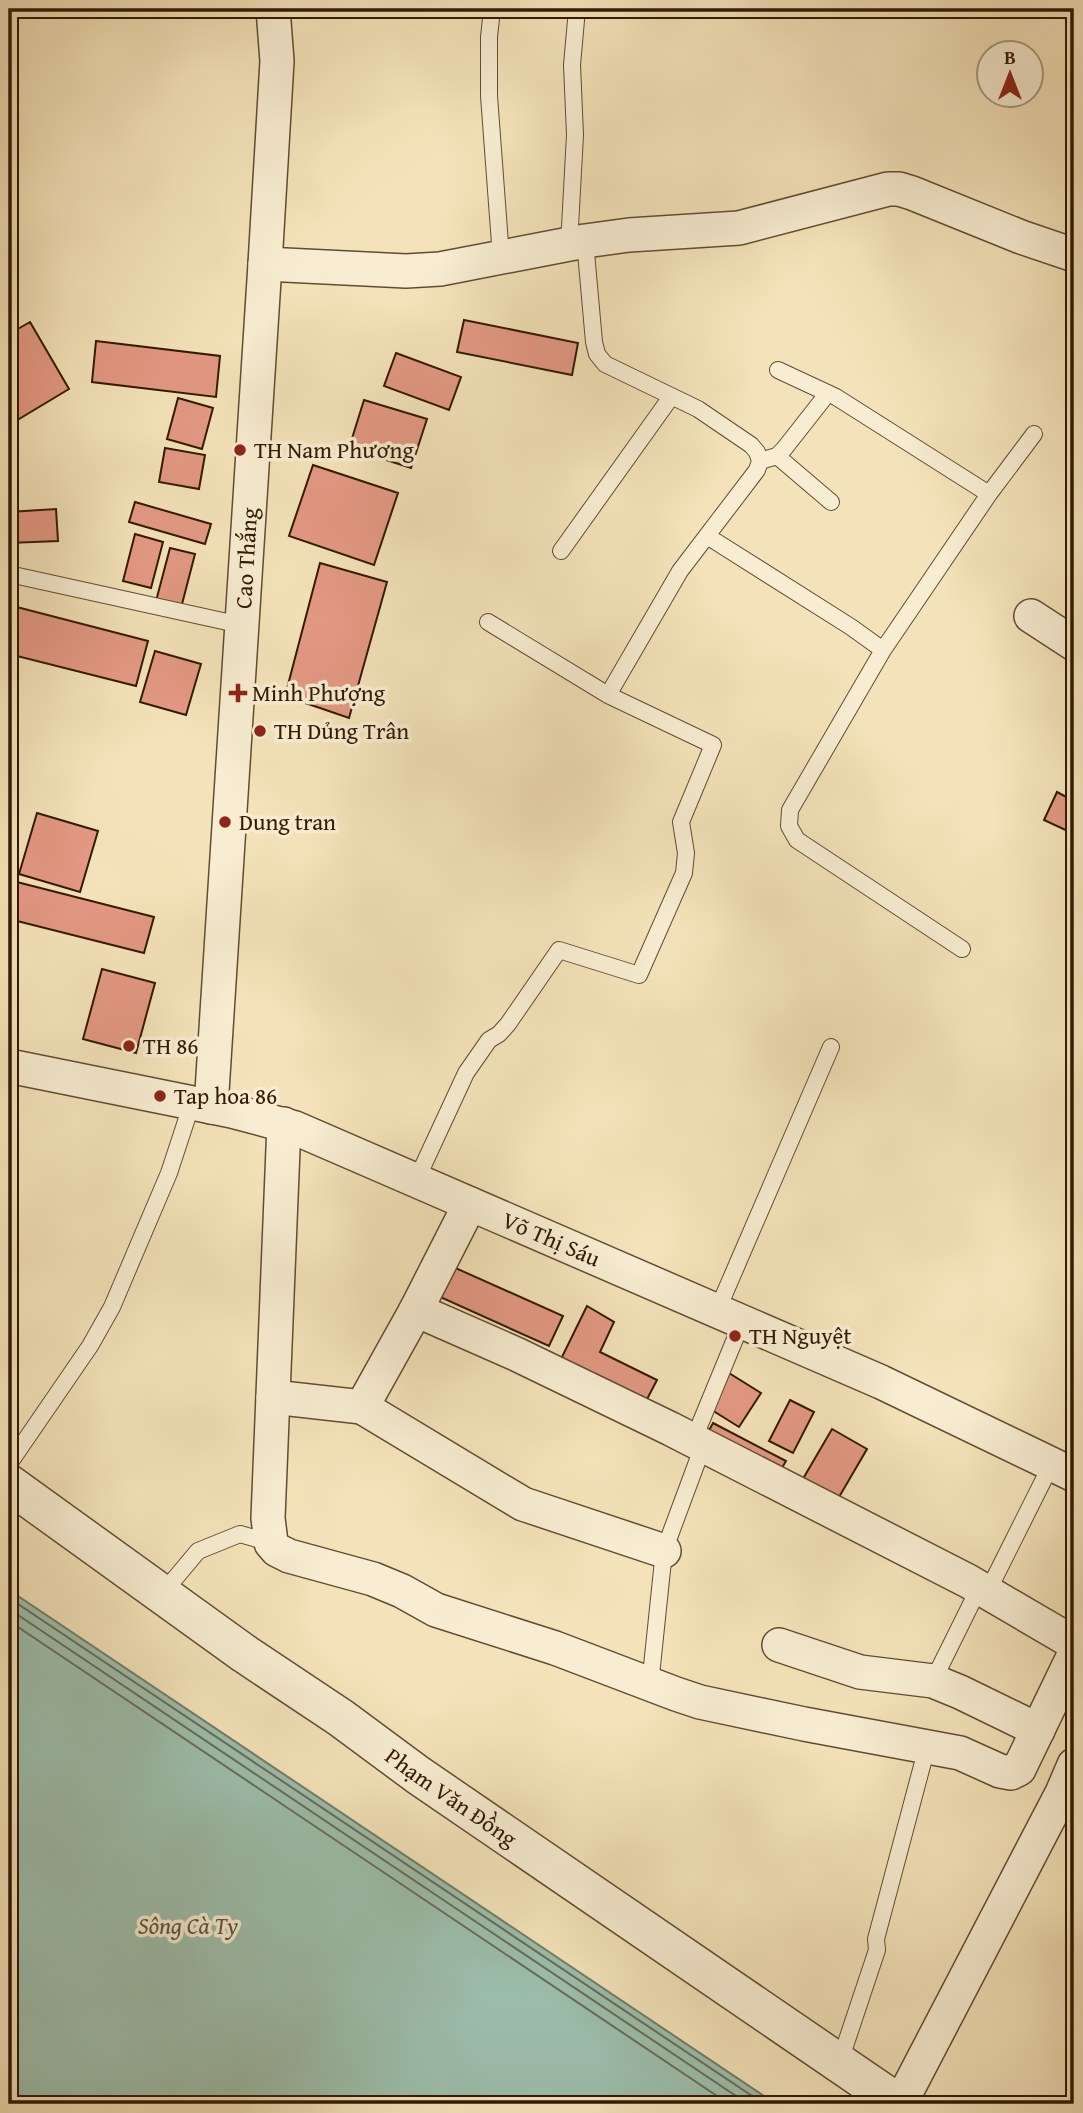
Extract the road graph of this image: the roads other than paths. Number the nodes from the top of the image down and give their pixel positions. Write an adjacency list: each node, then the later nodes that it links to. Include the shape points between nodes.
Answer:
1 (273, 9): 7 (street, Cao Thắng, via 276,61)
2 (492, 9): 6 (lane, via 489,96)
3 (577, 9): 4 (lane, via 572,65)
4 (577, 243): 5 (street, via 739,228 899,190); 6 (street); 10 (lane, via 597,354 605,363)
5 (1074, 255)
6 (501, 257): 7 (street, via 407,271)
7 (265, 264): 21 (street, Cao Thắng)
8 (778, 370): 9 (lane)
9 (828, 393): 12 (lane); 14 (lane)
10 (671, 397): 13 (lane, via 698,409 751,445); 17 (lane)
11 (1034, 435): 14 (lane)
12 (777, 456): 13 (lane); 15 (lane)
13 (760, 461): 16 (lane)
14 (989, 494): 23 (lane)
15 (831, 502)
16 (707, 537): 23 (lane); 24 (lane, via 680,571)
17 (561, 551)
18 (9, 574): 21 (lane)
19 (1031, 616): 22 (street)
20 (488, 622): 24 (lane)
21 (242, 625): 28 (street, Cao Thắng)
22 (1074, 645)
23 (883, 650): 25 (lane, via 790,810 789,826 797,840)
24 (608, 695): 30 (lane, via 713,745 681,822 684,873 639,975 559,950 508,1024 489,1040 466,1073)
25 (962, 949)
26 (831, 1047): 33 (lane)
27 (9, 1066): 28 (street, Võ Thị Sáu)
28 (201, 1105): 29 (street, Võ Thị Sáu); 37 (lane, via 111,1307 90,1346)
29 (284, 1124): 30 (street, Võ Thị Sáu); 34 (street)
30 (416, 1181): 31 (street, Võ Thị Sáu)
31 (470, 1204): 32 (street); 33 (street, Võ Thị Sáu)
32 (416, 1310): 35 (street); 36 (street)
33 (730, 1316): 36 (lane); 38 (street, Võ Thị Sáu)
34 (273, 1397): 35 (street); 40 (street)
35 (362, 1407): 41 (street, via 523,1504)
36 (698, 1443): 41 (lane); 42 (street)
37 (9, 1464)
38 (1063, 1470): 42 (lane)
39 (9, 1485): 43 (street, Phạm Văn Đồng)
40 (271, 1543): 43 (lane, via 240,1534 198,1551); 48 (street, via 289,1556 373,1579 436,1610)
41 (664, 1551): 48 (lane)
42 (983, 1590): 44 (street); 47 (lane)
43 (162, 1594): 52 (street, Phạm Văn Đồng)
44 (1074, 1643)
45 (779, 1645): 47 (street, via 860,1672)
46 (1074, 1655): 49 (street)
47 (933, 1681): 49 (street)
48 (650, 1685): 50 (street, via 700,1702)
49 (1038, 1730): 50 (street, via 1018,1769 1011,1773 960,1753)
50 (927, 1747): 52 (lane, via 876,1939 877,1950)
51 (1074, 1765): 53 (street)
52 (839, 2064): 53 (street, Phạm Văn Đồng)
53 (900, 2104)

